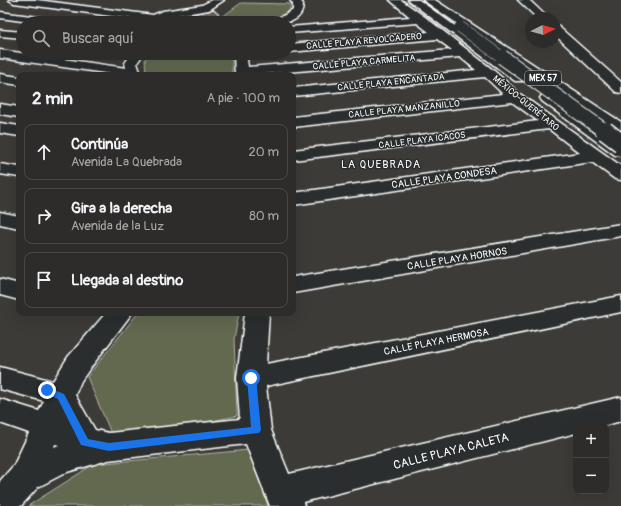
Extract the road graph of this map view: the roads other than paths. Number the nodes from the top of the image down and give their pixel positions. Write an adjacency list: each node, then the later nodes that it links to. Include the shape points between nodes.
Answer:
1 (219, 0): 11 (main road)
2 (307, 0): 7 (main road)
3 (421, 0): 51 (main road, bridge)
4 (428, 0): 31 (main road, MEX 57)
5 (523, 0): 12 (main road)
6 (25, 1): 10 (main road); 13 (main road); 17 (main road)
7 (296, 1): 15 (main road, via 299,7)
8 (162, 4): 11 (main road)
9 (400, 4): 19 (main road); 42 (main road)
10 (0, 9)
11 (201, 9): 18 (main road)
12 (536, 12)
13 (0, 14): 16 (main road)
14 (310, 14): 15 (main road)
15 (295, 15)
16 (16, 16)
17 (138, 16)
18 (158, 16)
19 (431, 28): 20 (main road); 24 (main road, CALLE PLAYA REVOLCADERO); 25 (main road, MÉXICO-QUERÉTARO); 42 (main road)
20 (296, 30)
21 (0, 32): 23 (main road)
22 (561, 34): 39 (main road)
23 (16, 35)
24 (296, 47)
25 (463, 53): 35 (main road, CALLE PLAYA CARMELITA); 36 (main road, MÉXICO-QUERÉTARO)
26 (0, 54): 27 (main road)
27 (16, 56)
28 (40, 60): 32 (main road)
29 (133, 60): 33 (main road, via 131,63)
30 (240, 60): 34 (main road)
31 (521, 62): 48 (main road, MEX 57); 49 (main road)
32 (121, 72)
33 (133, 72)
34 (241, 72)
35 (262, 72)
36 (488, 73): 40 (main road, CALLE PLAYA ENCANTADA); 41 (main road, MÉXICO-QUERÉTARO)
37 (0, 78): 38 (main road)
38 (16, 81)
39 (621, 89)
40 (296, 92)
41 (515, 97): 45 (main road, CALLE PLAYA MANZANILLO); 46 (main road, MÉXICO-QUERÉTARO)
42 (552, 102): 49 (main road)
43 (0, 109): 44 (main road)
44 (16, 112)
45 (296, 122)
46 (552, 124): 53 (main road, CALLE PLAYA ICACOS); 54 (main road, MÉXICO-QUERÉTARO)
47 (0, 128): 50 (main road)
48 (621, 129)
49 (591, 130): 52 (main road)
50 (16, 131)
51 (621, 143)
52 (621, 152)
53 (296, 155)
54 (595, 156): 57 (main road, MÉXICO-QUERÉTARO); 58 (main road, CALLE PLAYA CONDESA)
55 (0, 169): 56 (main road)
56 (16, 172)
57 (621, 175)
58 (296, 199)
59 (0, 218): 60 (main road)
60 (16, 221)
61 (621, 230): 62 (main road, CALLE PLAYA HORNOS)
62 (296, 284)
63 (0, 287): 64 (main road)
64 (16, 291)
65 (621, 304): 69 (main road, CALLE PLAYA HERMOSA)
66 (114, 316): 70 (main road, via 69,377)
67 (257, 316): 69 (main road)
68 (0, 378): 70 (main road)
69 (251, 378): 74 (main road)
70 (61, 396): 73 (main road); 75 (main road)
71 (621, 409): 77 (main road, CALLE PLAYA CALETA)
72 (0, 411): 73 (main road)
73 (47, 427): 75 (main road); 76 (main road)
74 (256, 430): 75 (main road); 77 (main road)
75 (97, 445): 76 (main road)
76 (26, 476): 78 (main road)
77 (284, 499)
78 (0, 505)

